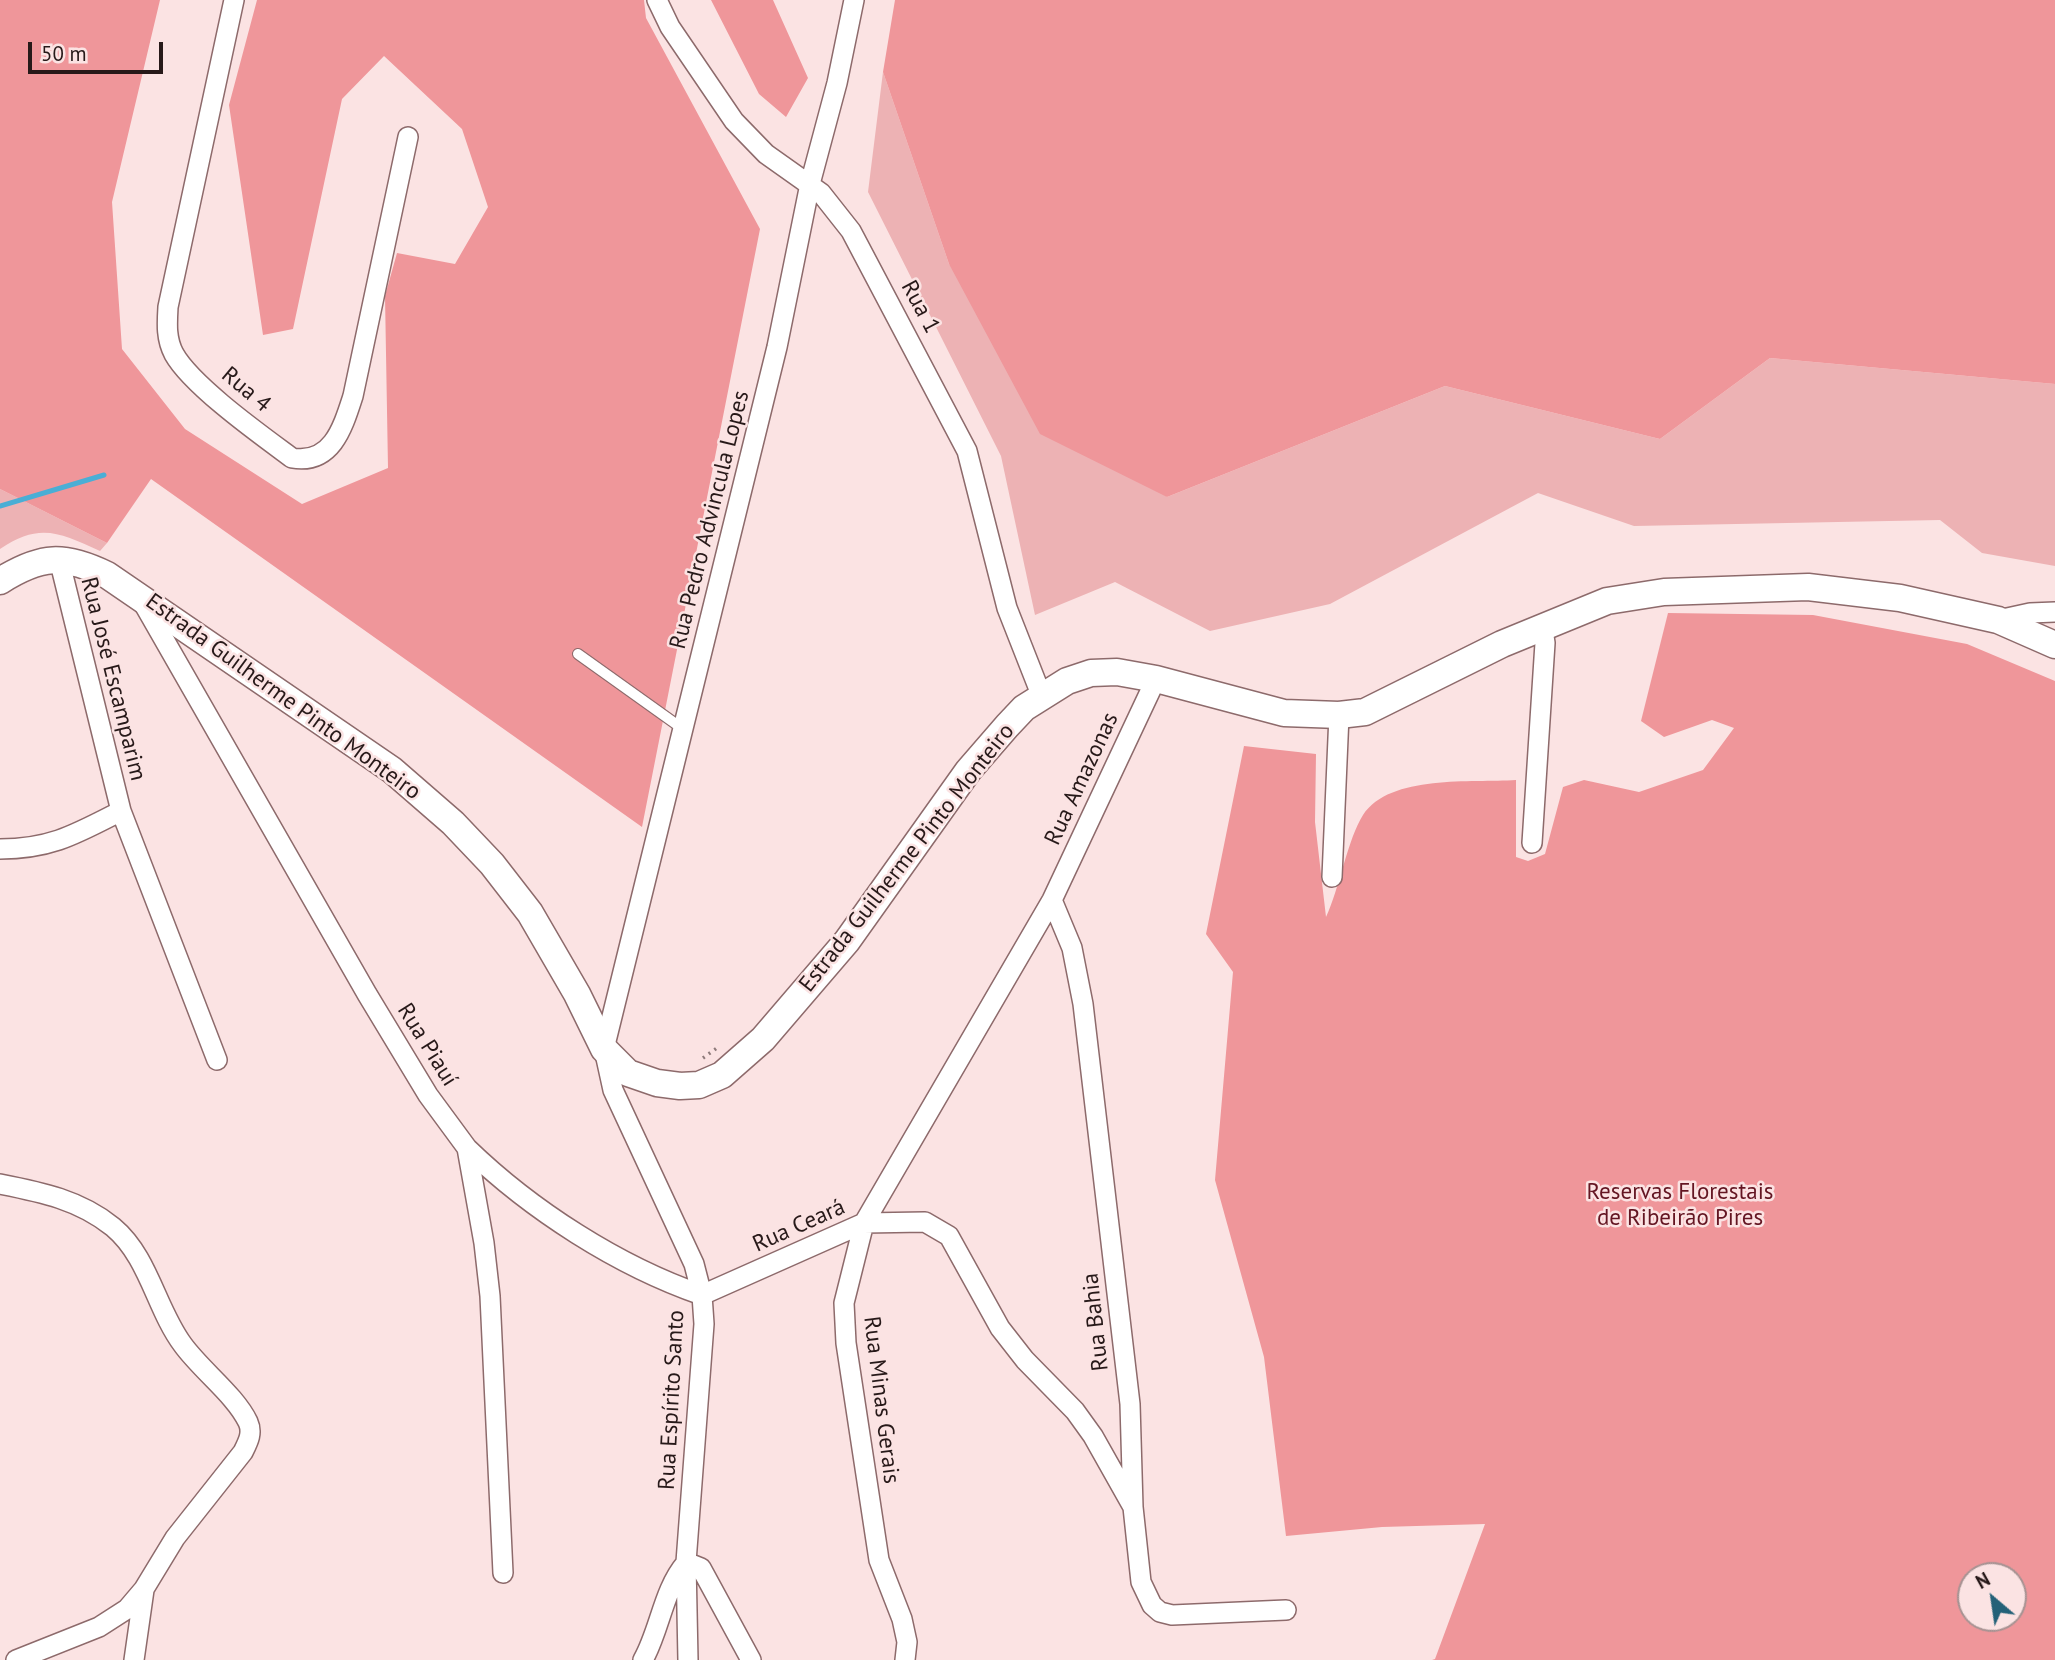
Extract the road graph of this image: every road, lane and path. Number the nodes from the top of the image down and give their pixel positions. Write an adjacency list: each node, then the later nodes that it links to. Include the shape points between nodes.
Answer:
1 (234, 0): 4 (street, Rua 4, via 170,294 166,331 174,354 189,374 292,458 306,460 318,455 331,447 342,431)
2 (657, 0): 5 (street, Rua 1, via 670,27 734,121 766,154)
3 (854, 0): 5 (street, Rua Pedro Advincula Lopes)
4 (408, 137)
5 (810, 184): 15 (street, Rua 1, via 851,231 957,426 975,478 1007,608); 17 (street, Rua Pedro Advincula Lopes, via 777,347)
6 (59, 559): 7 (main road, via 45,559); 8 (main road, Estrada Guilherme Pinto Monteiro, via 86,564); 18 (street, Rua José Escamparim)
7 (0, 581)
8 (138, 594): 24 (main road, Estrada Guilherme Pinto Monteiro, via 392,770 453,823 530,913); 27 (street, Rua Piauí, via 367,994 428,1095)
9 (2055, 612): 10 (street, Estrada Guilherme Pinto Monteiro)
10 (1998, 620): 11 (main road, Estrada Guilherme Pinto Monteiro, via 1900,598 1808,587 1664,592 1606,601); 12 (main road, Estrada Guilherme Pinto Monteiro)
11 (1543, 629): 16 (main road, Estrada Guilherme Pinto Monteiro, via 1502,644 1365,712); 19 (street)
12 (2055, 645)
13 (578, 654): 17 (lane)
14 (1156, 678): 15 (main road, Estrada Guilherme Pinto Monteiro, via 1091,673); 16 (main road, Estrada Guilherme Pinto Monteiro, via 1284,713); 22 (street, Rua Amazonas)
15 (1042, 697): 24 (main road, Estrada Guilherme Pinto Monteiro, via 1024,708 968,771 839,950 763,1040 722,1075 699,1085 657,1083 628,1073)
16 (1339, 715): 21 (street)
17 (684, 729): 24 (street, Rua Pedro Advincula Lopes)
18 (121, 811): 20 (street, via 33,849); 25 (street, Rua José Escamparim)
19 (1532, 842)
20 (0, 849)
21 (1332, 877)
22 (1052, 900): 29 (street, Rua Minas Gerais); 31 (street, Rua Bahia, via 1072,948 1083,1004 1130,1404)
23 (718, 1048): 26 (path)
24 (604, 1049): 30 (street, Rua Espírito Santo, via 613,1090 694,1264)
25 (217, 1060)
26 (695, 1063)
27 (467, 1148): 30 (street, via 519,1194 624,1262); 33 (street, Rua Piauí, via 490,1296)
28 (0, 1184): 34 (street, via 53,1194 115,1229 136,1256 181,1343 250,1425 243,1452 176,1538)
29 (864, 1223): 30 (street, Rua Ceará); 31 (street, Rua Ceará, via 925,1222 949,1236 1000,1328 1075,1411); 41 (street, Rua Minas Gerais, via 845,1303 846,1343 879,1560 902,1619)
30 (702, 1295): 32 (street, Rua Espírito Santo, via 704,1324)
31 (1133, 1507): 35 (street, Rua Bahia, via 1141,1582 1145,1596 1160,1612)
32 (686, 1562): 38 (street, via 676,1574); 39 (street, Rua Espírito Santo); 40 (street, via 701,1568)
33 (503, 1573)
34 (144, 1589): 36 (street, via 127,1609 99,1627); 37 (street)
35 (1286, 1610)
36 (16, 1660)
37 (134, 1660)
38 (643, 1660)
39 (688, 1660)
40 (751, 1660)
41 (905, 1660)

